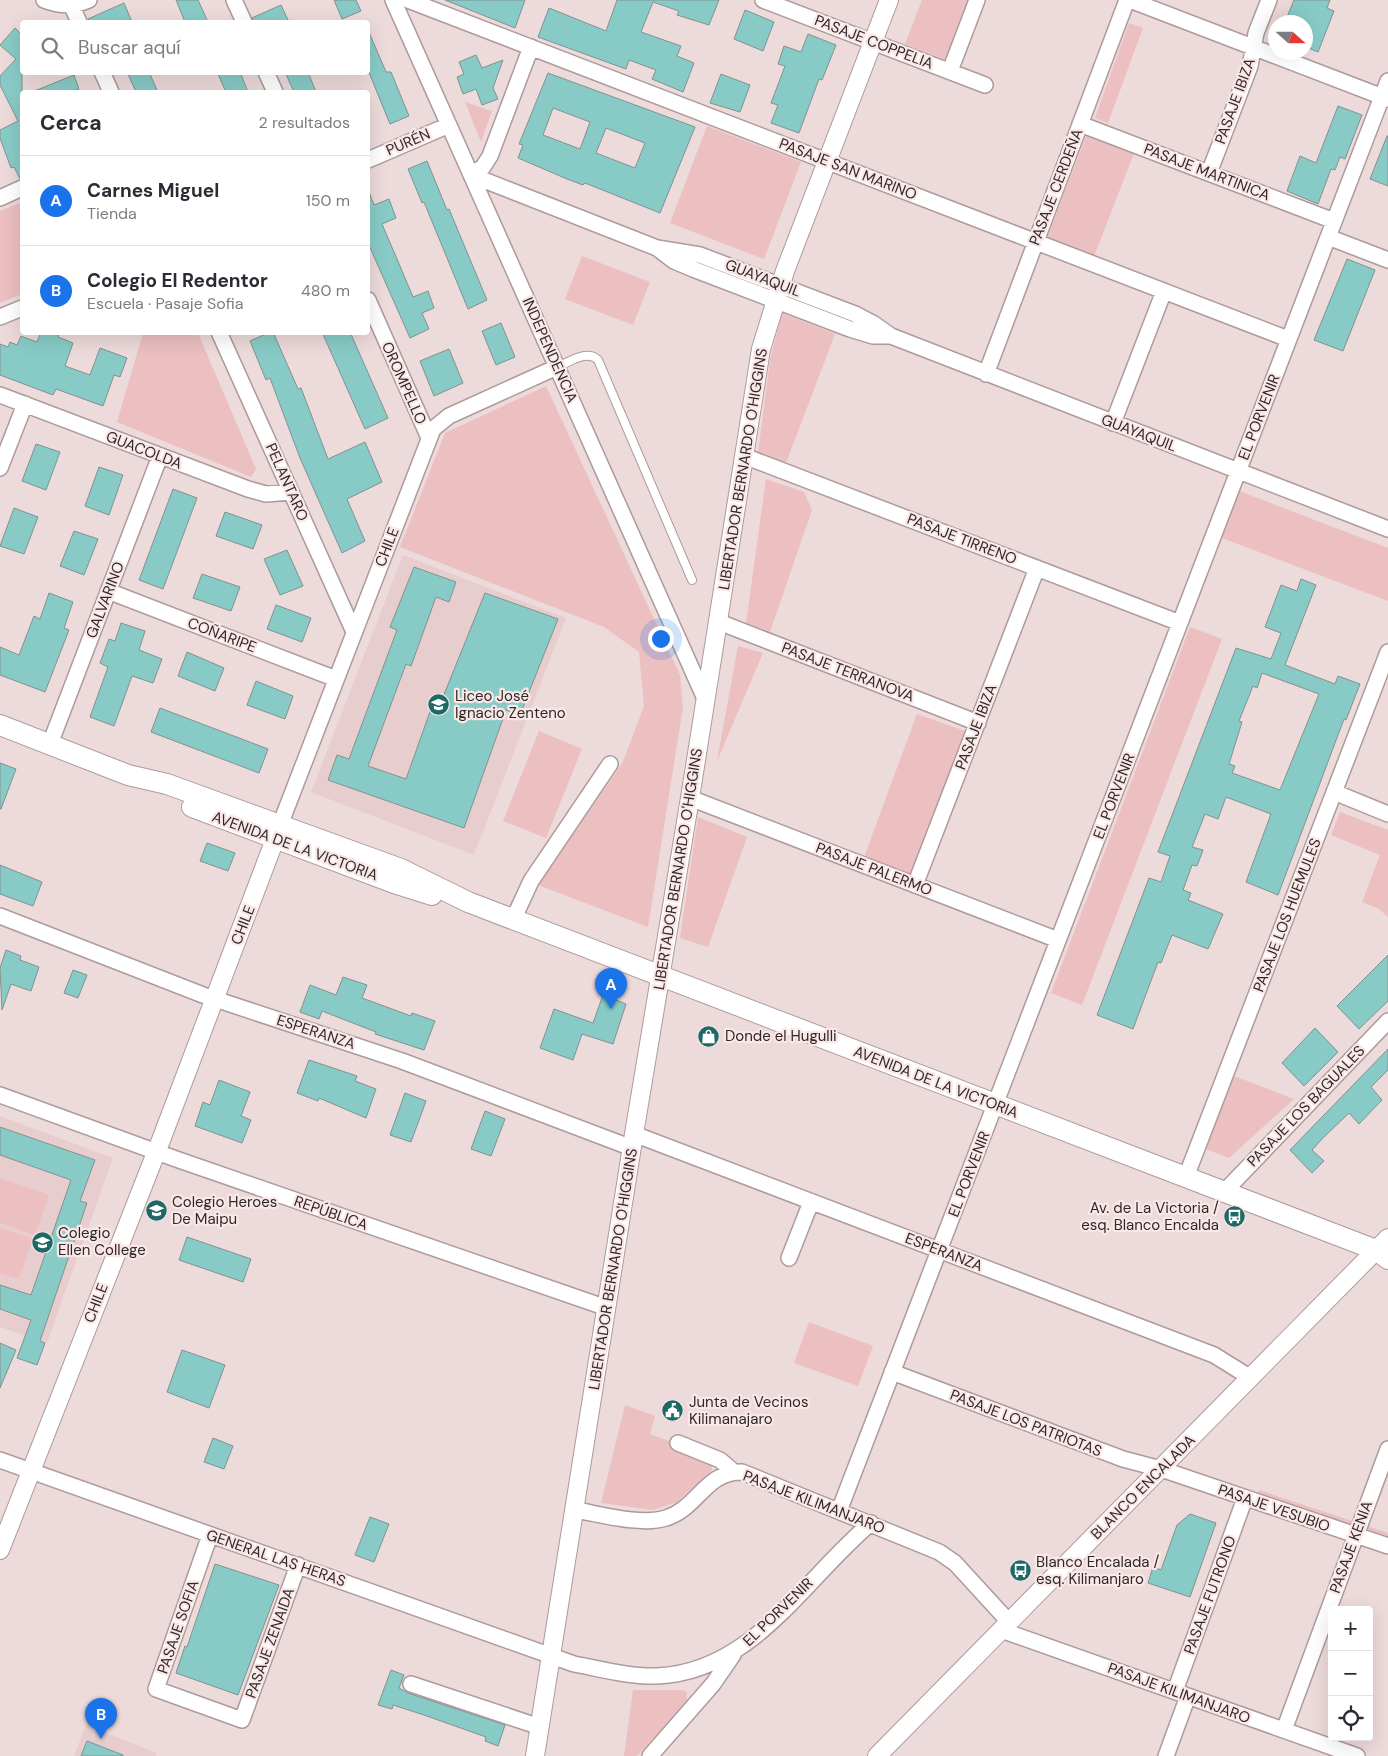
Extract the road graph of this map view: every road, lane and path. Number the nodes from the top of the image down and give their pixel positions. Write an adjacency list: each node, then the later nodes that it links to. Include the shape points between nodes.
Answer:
1 (44, 0): 11 (street, via 55,4)
2 (89, 0): 11 (street)
3 (234, 0): 13 (street)
4 (393, 0): 26 (street, INDEPENDENCIA)
5 (408, 0): 15 (street, PASAJE SAN MARINO)
6 (763, 0): 14 (street, PASAJE COPPELIA)
7 (889, 0): 14 (street, LIBERTADOR BERNARDO O'HIGGINS)
8 (977, 0): 17 (street)
9 (1128, 0): 16 (street); 25 (street, PASAJE CERDEÑA)
10 (1269, 0): 16 (street, PASAJE IBIZA)
11 (71, 3): 12 (street)
12 (79, 20)
13 (243, 20)
14 (873, 42): 17 (street, PASAJE COPPELIA); 28 (street, LIBERTADOR BERNARDO O'HIGGINS)
15 (531, 47): 28 (street, PASAJE SAN MARINO); 30 (street, via 490,156 483,168)
16 (1254, 47): 24 (street); 29 (street, PASAJE IBIZA, via 1250,66)
17 (950, 72): 21 (street, PASAJE COPPELIA)
18 (103, 75): 22 (street)
19 (267, 75): 23 (street)
20 (1388, 81): 24 (street, EL PORVENIR)
21 (985, 85)
22 (110, 90)
23 (274, 90)
24 (1385, 98): 33 (street, EL PORVENIR)
25 (1080, 124): 29 (street, PASAJE MARTINICA); 35 (street, PASAJE CERDEÑA)
26 (449, 125): 27 (street, PURÉN); 30 (street, INDEPENDENCIA)
27 (370, 159)
28 (826, 161): 35 (street, PASAJE SAN MARINO); 38 (street, LIBERTADOR BERNARDO O'HIGGINS)
29 (1209, 173): 33 (street, PASAJE MARTINICA)
30 (471, 175): 38 (street, GUAYAQUIL, via 657,248 700,255); 44 (street, INDEPENDENCIA)
31 (20, 189): 32 (street)
32 (0, 198)
33 (1334, 221): 34 (street, EL PORVENIR)
34 (1328, 237): 36 (street); 43 (street, EL PORVENIR)
35 (1036, 242): 37 (street, PASAJE SAN MARINO); 45 (street, PASAJE CERDEÑA)
36 (1388, 260)
37 (1164, 291): 43 (street, PASAJE SAN MARINO); 48 (street)
38 (777, 293): 45 (street, GUAYAQUIL, via 865,318 891,336); 51 (street, LIBERTADOR BERNARDO O'HIGGINS, via 760,349)
39 (370, 305): 49 (street, OROMPELLO)
40 (20, 309): 41 (street)
41 (0, 317)
42 (220, 335): 54 (street, PELANTARO)
43 (1288, 339): 53 (street, EL PORVENIR)
44 (557, 367): 49 (street, CHILE, via 449,416 438,424); 57 (lane, via 586,355 593,355 598,360); 64 (street, INDEPENDENCIA)
45 (986, 374): 48 (street, GUAYAQUIL)
46 (0, 395): 47 (street, GUACOLDA)
47 (24, 404): 50 (street, GUACOLDA); 52 (street)
48 (1113, 423): 53 (street, GUAYAQUIL)
49 (429, 438): 61 (street, CHILE)
50 (160, 456): 54 (street, GUACOLDA, via 257,492); 58 (street, GALVARINO)
51 (744, 456): 56 (street, PASAJE TIRRENO); 59 (street, LIBERTADOR BERNARDO O'HIGGINS)
52 (0, 468)
53 (1238, 471): 55 (street, GUAYAQUIL); 60 (street, EL PORVENIR)
54 (291, 492): 61 (street, PELANTARO)
55 (1388, 529)
56 (1037, 568): 60 (street, PASAJE TIRRENO); 65 (street, PASAJE IBIZA)
57 (692, 580)
58 (108, 591): 63 (street, COÑARIPE); 67 (street, GALVARINO)
59 (719, 622): 64 (street, LIBERTADOR BERNARDO O'HIGGINS); 65 (street, PASAJE TERRANOVA)
60 (1180, 623): 76 (street, EL PORVENIR)
61 (354, 632): 63 (street, CHILE)
62 (1388, 652): 69 (street, PASAJE LOS HUEMULES)
63 (336, 679): 72 (street, CHILE)
64 (706, 701): 70 (street, LIBERTADOR BERNARDO O'HIGGINS)
65 (978, 723): 73 (street, PASAJE IBIZA)
66 (0, 725): 67 (main road, AVENIDA DE LA VICTORIA)
67 (50, 744): 72 (main road, AVENIDA DE LA VICTORIA, via 128,775 167,784)
68 (610, 764): 75 (street, via 531,881)
69 (1334, 792): 71 (street); 84 (street, PASAJE LOS HUEMULES)
70 (690, 798): 73 (street, PASAJE PALERMO); 77 (street, LIBERTADOR BERNARDO O'HIGGINS)
71 (1388, 814)
72 (278, 832): 75 (main road, AVENIDA DE LA VICTORIA, via 401,869 468,902); 78 (street, CHILE)
73 (915, 885): 76 (street, PASAJE PALERMO)
74 (0, 916): 78 (street, ESPERANZA)
75 (514, 920): 77 (main road, AVENIDA DE LA VICTORIA)
76 (1058, 940): 81 (street, EL PORVENIR)
77 (661, 977): 81 (main road, AVENIDA DE LA VICTORIA); 82 (street, LIBERTADOR BERNARDO O'HIGGINS)
78 (215, 999): 82 (street, ESPERANZA); 83 (street, CHILE)
79 (1388, 1020): 85 (street, PASAJE LOS BAGUALES)
80 (0, 1095): 83 (street, REPÚBLICA)
81 (995, 1105): 84 (main road, AVENIDA DE LA VICTORIA); 88 (street, EL PORVENIR)
82 (633, 1141): 86 (street, ESPERANZA); 90 (street, LIBERTADOR BERNARDO O'HIGGINS)
83 (156, 1152): 90 (street, REPÚBLICA); 97 (street, CHILE)
84 (1186, 1178): 85 (main road, AVENIDA DE LA VICTORIA)
85 (1224, 1192): 87 (main road, AVENIDA DE LA VICTORIA)
86 (811, 1202): 88 (street, ESPERANZA); 89 (street)
87 (1385, 1249): 92 (street, BLANCO ENCALADA)
88 (939, 1251): 91 (street, EL PORVENIR); 92 (street, ESPERANZA, via 1214,1355)
89 (789, 1258)
90 (607, 1308): 100 (street, LIBERTADOR BERNARDO O'HIGGINS)
91 (892, 1372): 96 (street, PASAJE LOS PATRIOTAS, via 1123,1459); 101 (street, EL PORVENIR)
92 (1251, 1378): 96 (street, BLANCO ENCALADA)
93 (678, 1443): 98 (street, PASAJE KILIMANJARO, via 720,1460)
94 (1388, 1449): 104 (street, PASAJE KENIA)
95 (0, 1460): 97 (street, GENERAL LAS HERAS)
96 (1161, 1469): 99 (street, PASAJE VESUBIO); 108 (street, BLANCO ENCALADA)
97 (30, 1471): 103 (street, GENERAL LAS HERAS); 106 (street, CHILE)
98 (734, 1472): 100 (street, PASAJE KILIMANJARO, via 712,1480 682,1510 660,1520); 101 (street, PASAJE KILIMANJARO, via 749,1474)
99 (1245, 1498): 104 (street, PASAJE VESUBIO); 112 (street, PASAJE FUTRONO)
100 (574, 1510): 110 (street, LIBERTADOR BERNARDO O'HIGGINS)
101 (839, 1511): 102 (street, PASAJE KILIMANJARO)
102 (871, 1524): 108 (street, PASAJE KILIMANJARO, via 947,1557); 109 (street, EL PORVENIR)
103 (210, 1534): 107 (street, GENERAL LAS HERAS); 113 (street, PASAJE SOFIA, via 156,1689)
104 (1356, 1535): 105 (street, PASAJE VESUBIO); 115 (street, PASAJE KENIA)
105 (1388, 1546)
106 (0, 1550)
107 (298, 1566): 110 (street, GENERAL LAS HERAS); 113 (street, PASAJE ZENAIDA)
108 (1005, 1626): 112 (street, PASAJE KILIMANJARO); 118 (street, BLANCO ENCALADA)
109 (735, 1652): 110 (street, EL PORVENIR, via 698,1669 655,1676 574,1664); 117 (street, via 713,1684)
110 (551, 1655): 114 (street, LIBERTADOR BERNARDO O'HIGGINS)
111 (411, 1684): 114 (street)
112 (1181, 1694): 115 (street, PASAJE KILIMANJARO); 119 (street, PASAJE FUTRONO)
113 (242, 1720)
114 (540, 1727): 116 (street, LIBERTADOR BERNARDO O'HIGGINS)
115 (1284, 1730): 120 (street, PASAJE KILIMANJARO)
116 (535, 1756)
117 (650, 1756)
118 (877, 1756)
119 (1166, 1756)
120 (1357, 1756)

